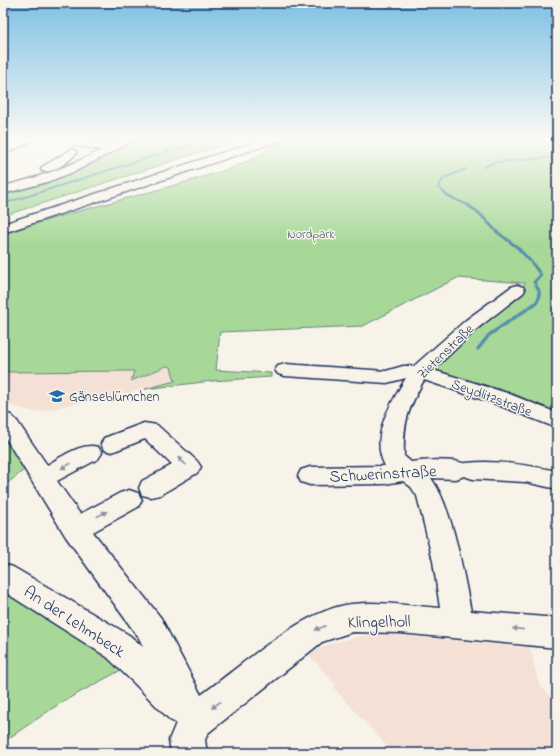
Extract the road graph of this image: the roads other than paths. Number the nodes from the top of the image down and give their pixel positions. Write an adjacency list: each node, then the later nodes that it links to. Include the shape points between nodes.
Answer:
1 (38, 174): 5 (street)
2 (57, 174): 5 (street)
3 (154, 174): 7 (highway)
4 (168, 174): 8 (highway)
5 (28, 184): 6 (street)
6 (3, 190)
7 (3, 222)
8 (3, 229)
9 (517, 290): 11 (street, Zietenstraße, via 472,324)
10 (285, 370): 11 (street, Seydlitzstraße, via 387,377 404,372)
11 (419, 372): 13 (street, Seydlitzstraße, via 500,398); 16 (street, Zietenstraße, via 401,403 392,431 392,456 396,464)
12 (3, 420): 18 (street)
13 (557, 421)
14 (112, 444): 20 (street, one-way to 14, via 189,467 149,430)
15 (90, 453): 18 (street, one-way to 18)
16 (407, 472): 17 (street, Schwerinstraße, via 384,475); 19 (street, Schwerinstraße, via 425,469 525,473); 22 (street, Zietenstraße, via 420,481 429,494 447,561)
17 (310, 476)
18 (42, 478): 20 (street)
19 (557, 480)
20 (75, 529): 24 (street, via 150,628)
21 (3, 576): 24 (street, An der Lehmbeck, via 118,646)
22 (458, 623): 23 (street, Klingelholl, one-way to 22); 24 (street, Klingelholl, one-way to 24, via 352,618 330,624 305,636)
23 (557, 633)
24 (195, 721): 25 (street, Klingelholl, via 187,740)
25 (188, 753)

